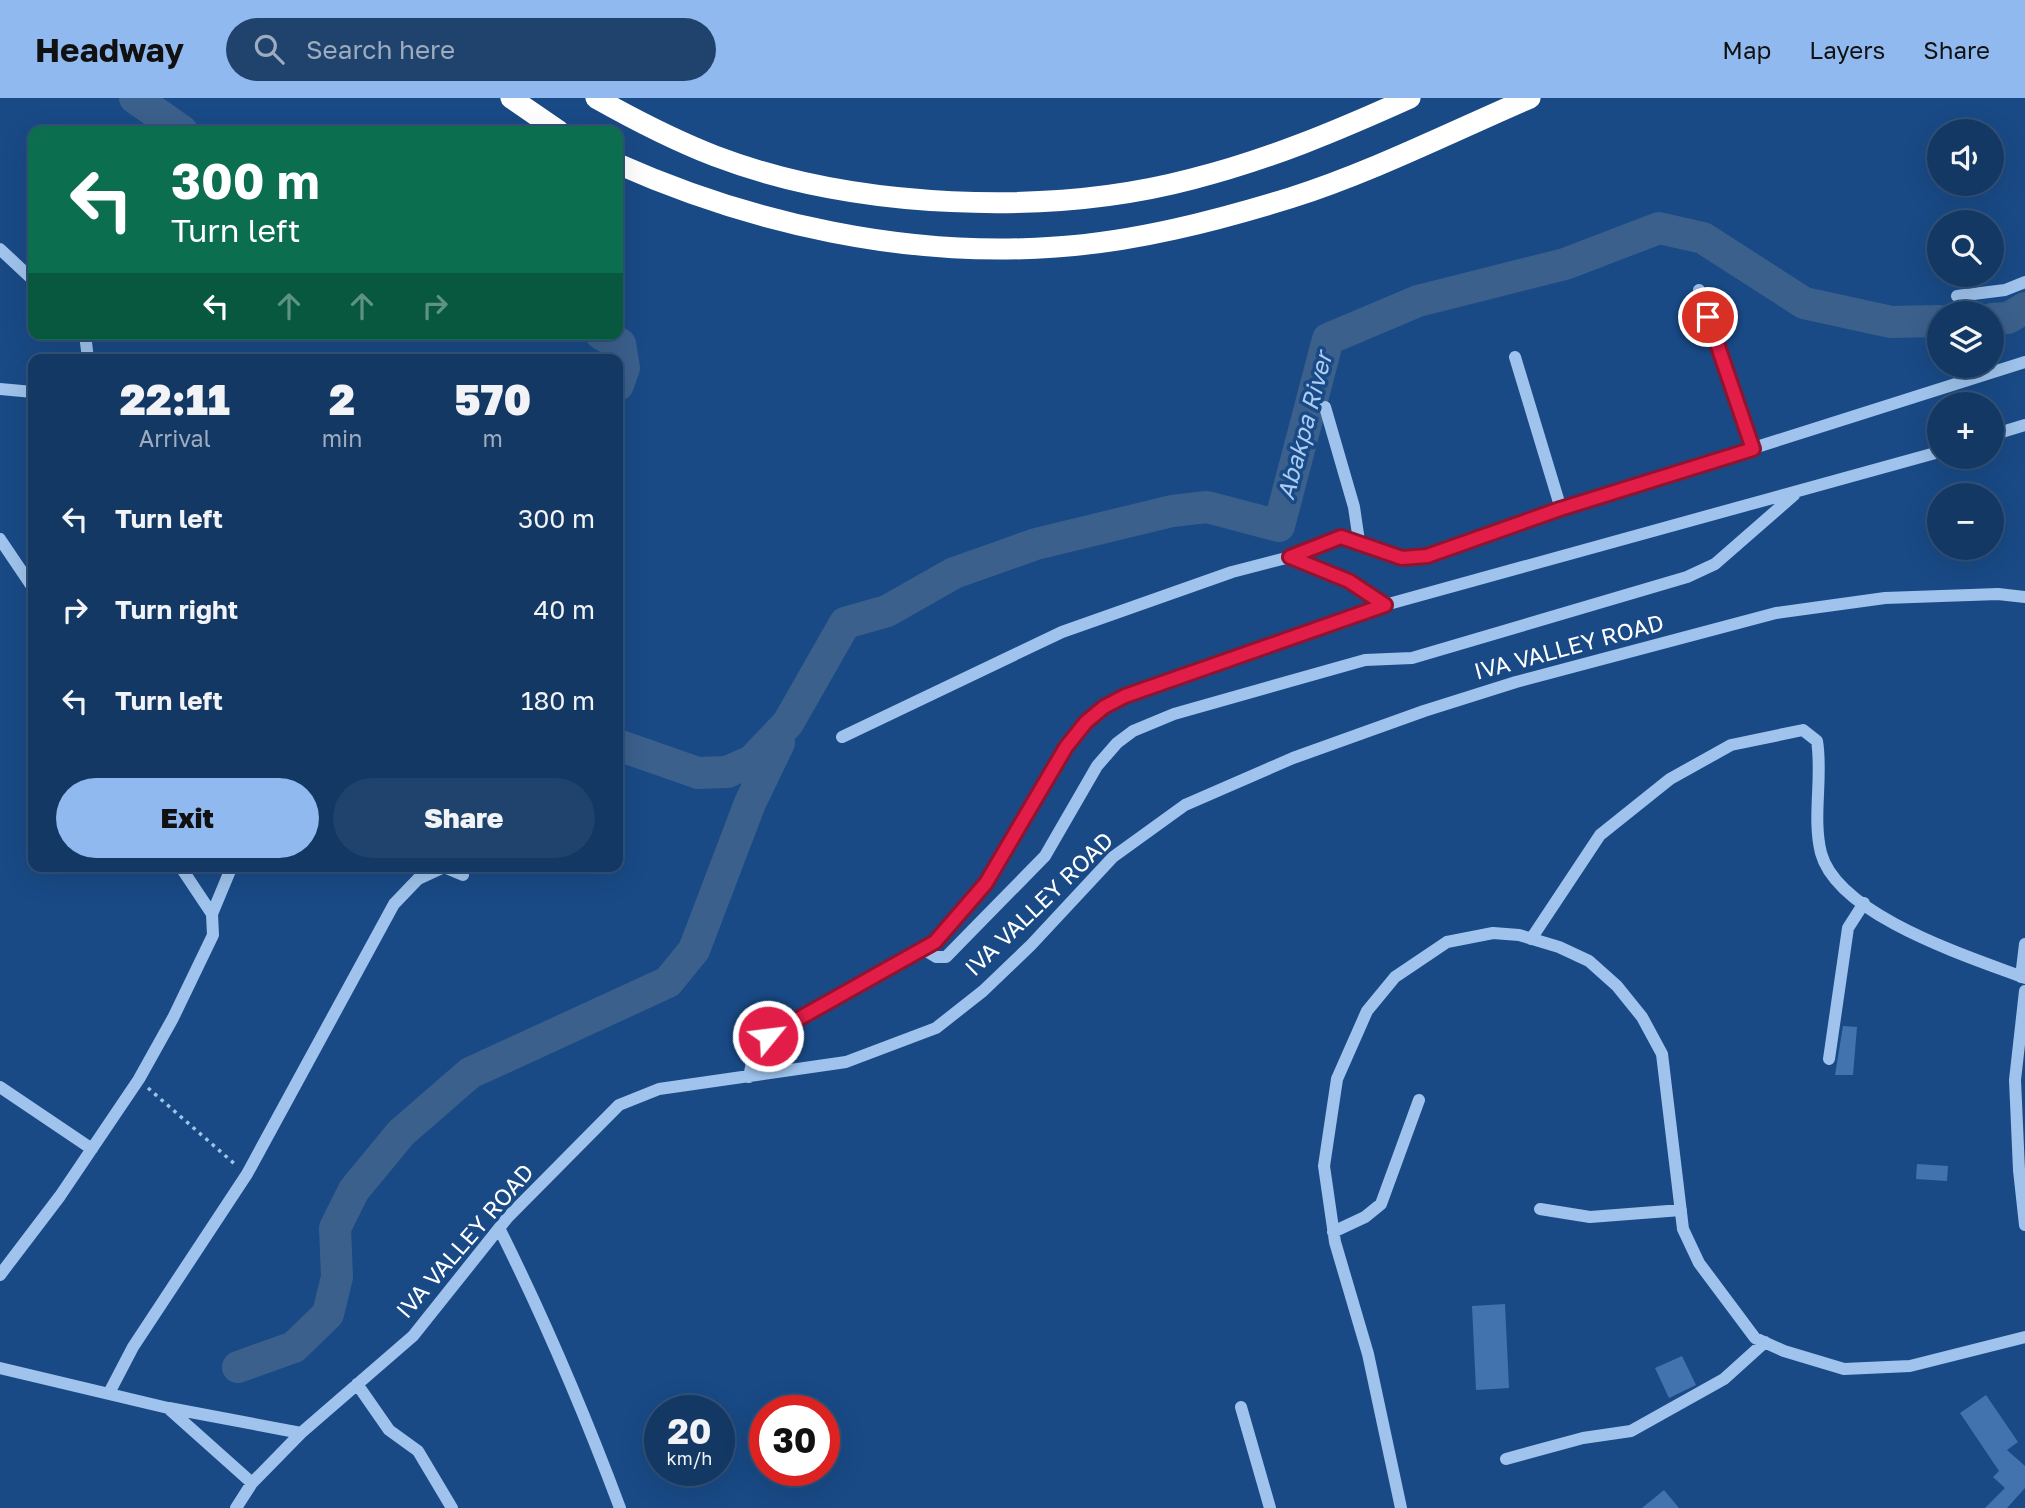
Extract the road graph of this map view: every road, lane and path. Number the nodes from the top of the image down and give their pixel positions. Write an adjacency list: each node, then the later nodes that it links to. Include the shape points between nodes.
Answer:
1 (511, 98): 5 (highway)
2 (596, 98): 3 (highway, via 645,126 717,157 795,178 944,200 1035,202 1190,180 1326,136)
3 (1410, 98)
4 (1530, 98): 6 (highway, via 1290,197 1131,237 1058,247 988,250 839,233 757,215 675,189)
5 (552, 126)
6 (623, 165)
7 (0, 249): 8 (street)
8 (28, 275)
9 (2025, 282): 11 (street, via 2005,290)
10 (1699, 290): 19 (street)
11 (1957, 296)
12 (1515, 357): 22 (street)
13 (2025, 362): 19 (street)
14 (0, 389): 15 (street)
15 (28, 391)
16 (1325, 408): 24 (street, via 1354,507)
17 (2025, 425): 18 (street)
18 (2004, 432)
19 (1753, 449): 22 (street)
20 (1927, 455): 21 (street)
21 (1797, 493): 28 (street); 39 (street, via 1715,564 1687,577 1412,658 1352,664 1174,714 1133,731 1097,765 1032,872 946,957)
22 (1560, 509): 24 (street, via 1427,556 1402,558)
23 (0, 539): 26 (street)
24 (1359, 541): 25 (street, via 1341,537)
25 (1290, 557): 28 (street, via 1349,581); 29 (street, via 1231,572 1062,632)
26 (28, 581)
27 (2025, 597): 43 (street, IVA VALLEY ROAD, via 1885,598 1776,613 1516,682 1293,758 1185,805 1113,857 1031,945 936,1028 846,1062)
28 (1385, 605): 39 (street, via 1104,707 1066,747 986,883 935,942)
29 (842, 737)
30 (184, 872): 36 (street)
31 (230, 872): 36 (street)
32 (430, 872): 48 (street, via 394,904)
33 (456, 872): 34 (street)
34 (463, 875)
35 (1864, 903): 37 (street, via 1833,875 1821,854 1817,741 1802,730 1731,745 1670,779 1600,835); 40 (street, via 1935,946); 42 (street, via 1848,928)
36 (212, 914): 44 (street, via 213,935)
37 (1531, 939): 50 (street, via 1588,961 1617,986 1653,1037 1665,1070); 53 (street, via 1493,933 1447,942 1395,977 1367,1011 1337,1079 1324,1166)
38 (2025, 944): 40 (street)
39 (923, 949): 43 (street, via 768,1036 755,1048)
40 (2023, 978)
41 (2025, 991): 51 (street, via 2015,1080)
42 (1829, 1059)
43 (749, 1077): 52 (street, IVA VALLEY ROAD, via 659,1089 619,1105)
44 (139, 1079): 47 (street); 48 (path)
45 (0, 1087): 47 (street)
46 (1419, 1100): 53 (street, via 1381,1204)
47 (92, 1149): 54 (street)
48 (247, 1174): 59 (street, via 133,1348)
49 (1540, 1209): 50 (street, via 1590,1217)
50 (1681, 1210): 56 (street, via 1683,1229 1699,1263 1755,1338)
51 (2025, 1225)
52 (499, 1228): 58 (street, IVA VALLEY ROAD, via 413,1336); 67 (street, via 575,1390)
53 (1333, 1232): 69 (street, via 1368,1354)
54 (0, 1275)
55 (2025, 1337): 56 (street, via 1910,1366 1844,1369)
56 (1765, 1342): 63 (street, via 1724,1379 1631,1431 1584,1438)
57 (0, 1368): 59 (street)
58 (357, 1384): 62 (street, IVA VALLEY ROAD); 66 (street, via 389,1430 418,1451)
59 (109, 1393): 61 (street)
60 (1241, 1406): 68 (street)
61 (168, 1408): 62 (street); 64 (street)
62 (301, 1433): 64 (street, IVA VALLEY ROAD)
63 (1506, 1460)
64 (252, 1483): 65 (street, IVA VALLEY ROAD)
65 (236, 1508)
66 (452, 1508)
67 (620, 1508)
68 (1270, 1508)
69 (1401, 1508)

